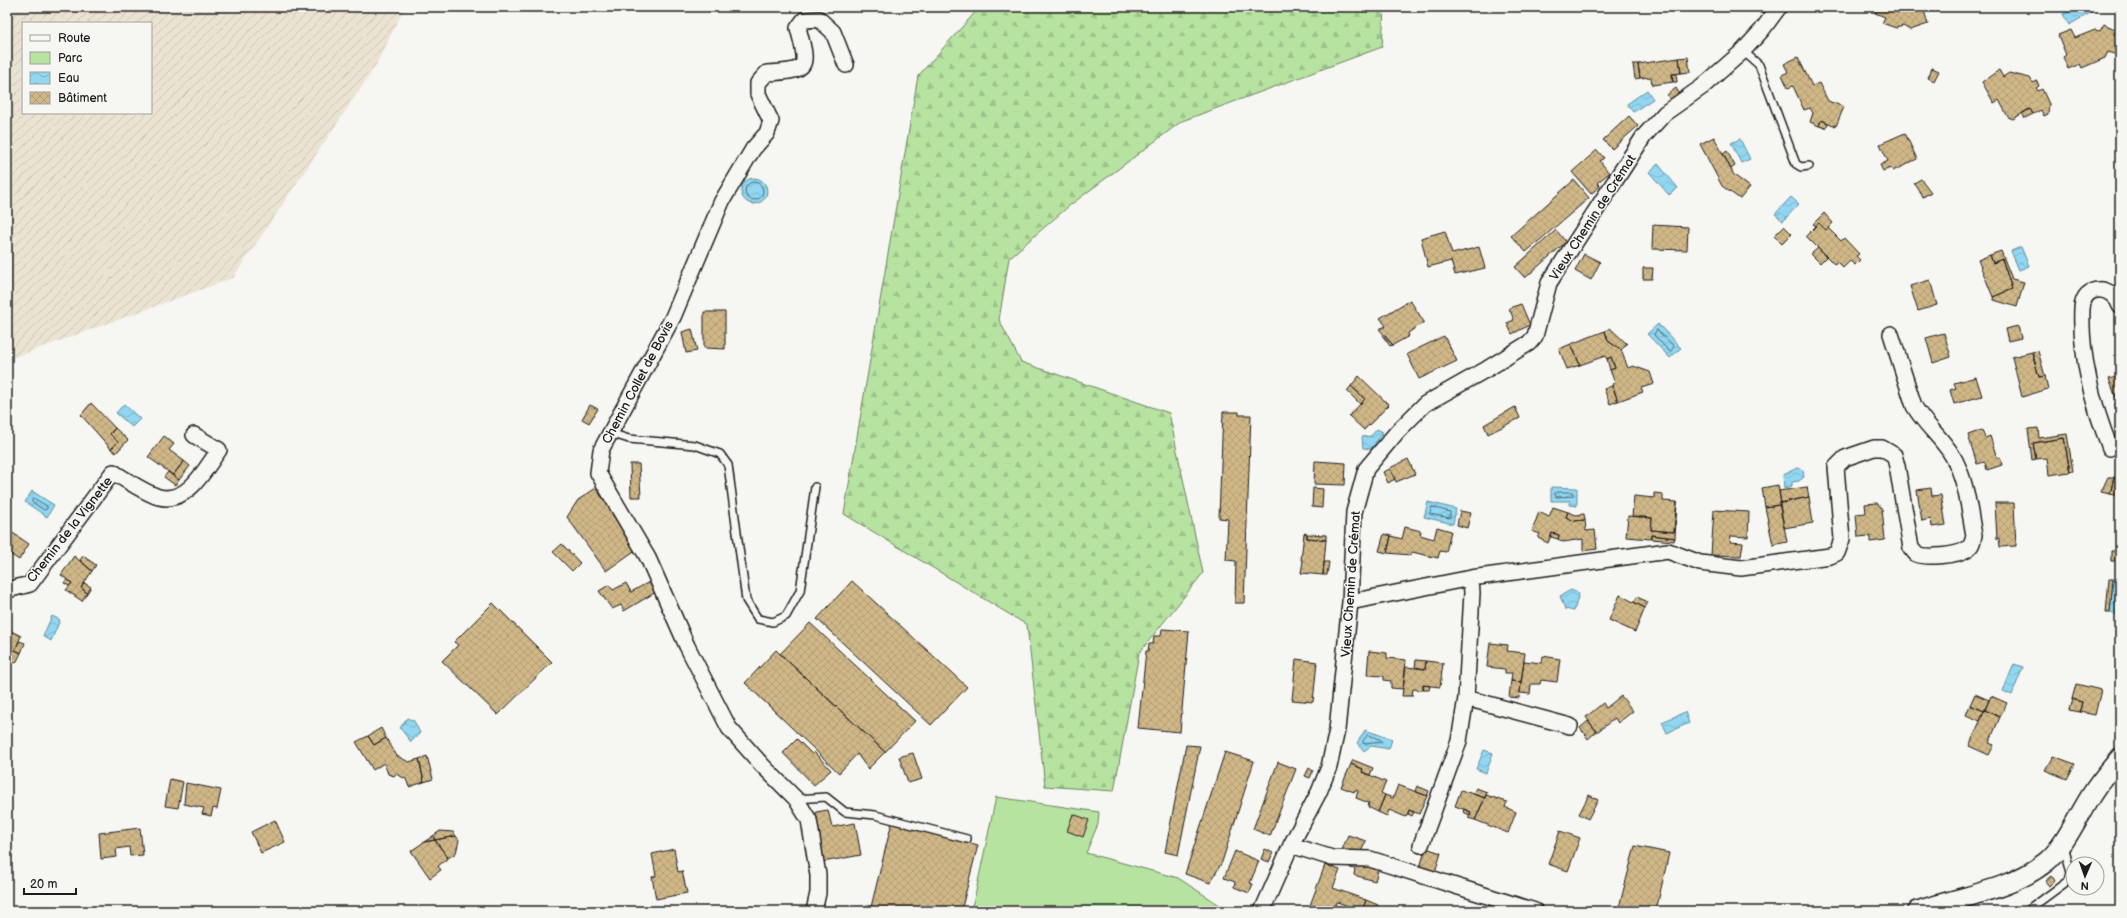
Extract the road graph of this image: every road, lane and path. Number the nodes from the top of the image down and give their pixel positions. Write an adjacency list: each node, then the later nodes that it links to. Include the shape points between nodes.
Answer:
1 (1779, 7): 2 (street, Vieux Chemin de Crémat)
2 (1743, 51): 4 (lane, via 1759,65 1796,164 1801,167); 13 (street, Vieux Chemin de Crémat, via 1702,87 1665,113 1644,136 1549,283 1535,336 1529,343 1425,404 1366,469 1354,512)
3 (846, 65): 7 (street, Chemin Collet de Bovis, via 833,32 819,19 804,20 798,28 805,54 804,64 795,72 767,73 758,83 758,94 771,121 767,133 753,149 722,201 673,316)
4 (1809, 166)
5 (2120, 306): 9 (street, via 2112,294 2097,290 2085,296 2082,310 2089,382)
6 (1891, 334): 11 (street, via 1919,416 1952,455 1960,471 1974,535 1973,542 1960,553 1930,556 1916,554 1911,548 1894,455 1882,448 1874,448 1845,458 1836,468 1842,539 1837,553 1830,556 1741,568 1700,564 1668,551)
7 (610, 433): 10 (lane, via 629,439 695,445 720,454 728,465 746,600 758,619 773,622 786,616 800,592); 17 (street, Chemin Collet de Bovis, via 601,450 598,473 648,558 687,646 729,728)
8 (194, 435): 12 (street, Chemin de la Vignette, via 219,450 193,486 172,498 158,497 113,472 30,584 11,589)
9 (2110, 448)
10 (815, 487)
11 (1471, 578): 13 (street); 14 (street)
12 (7, 587)
13 (1350, 602): 20 (street, Vieux Chemin de Crémat, via 1337,730 1330,768)
14 (1466, 698): 15 (street); 21 (street, via 1456,752)
15 (1570, 726)
16 (2120, 758): 19 (street, via 2092,794)
17 (796, 799): 18 (lane, via 826,797 845,812 875,815); 22 (street, Chemin Collet de Bovis, via 809,820 813,838 818,875)
18 (967, 839)
19 (2062, 841): 25 (street, via 2047,862 2026,875 1990,890); 26 (lane, via 2071,873 2068,880)
20 (1292, 845): 23 (street, Vieux Chemin de Crémat); 24 (street, via 1332,858 1370,859)
21 (1421, 845)
22 (814, 911)
23 (1262, 911)
24 (1535, 911)
25 (1918, 911)
26 (2028, 911)

